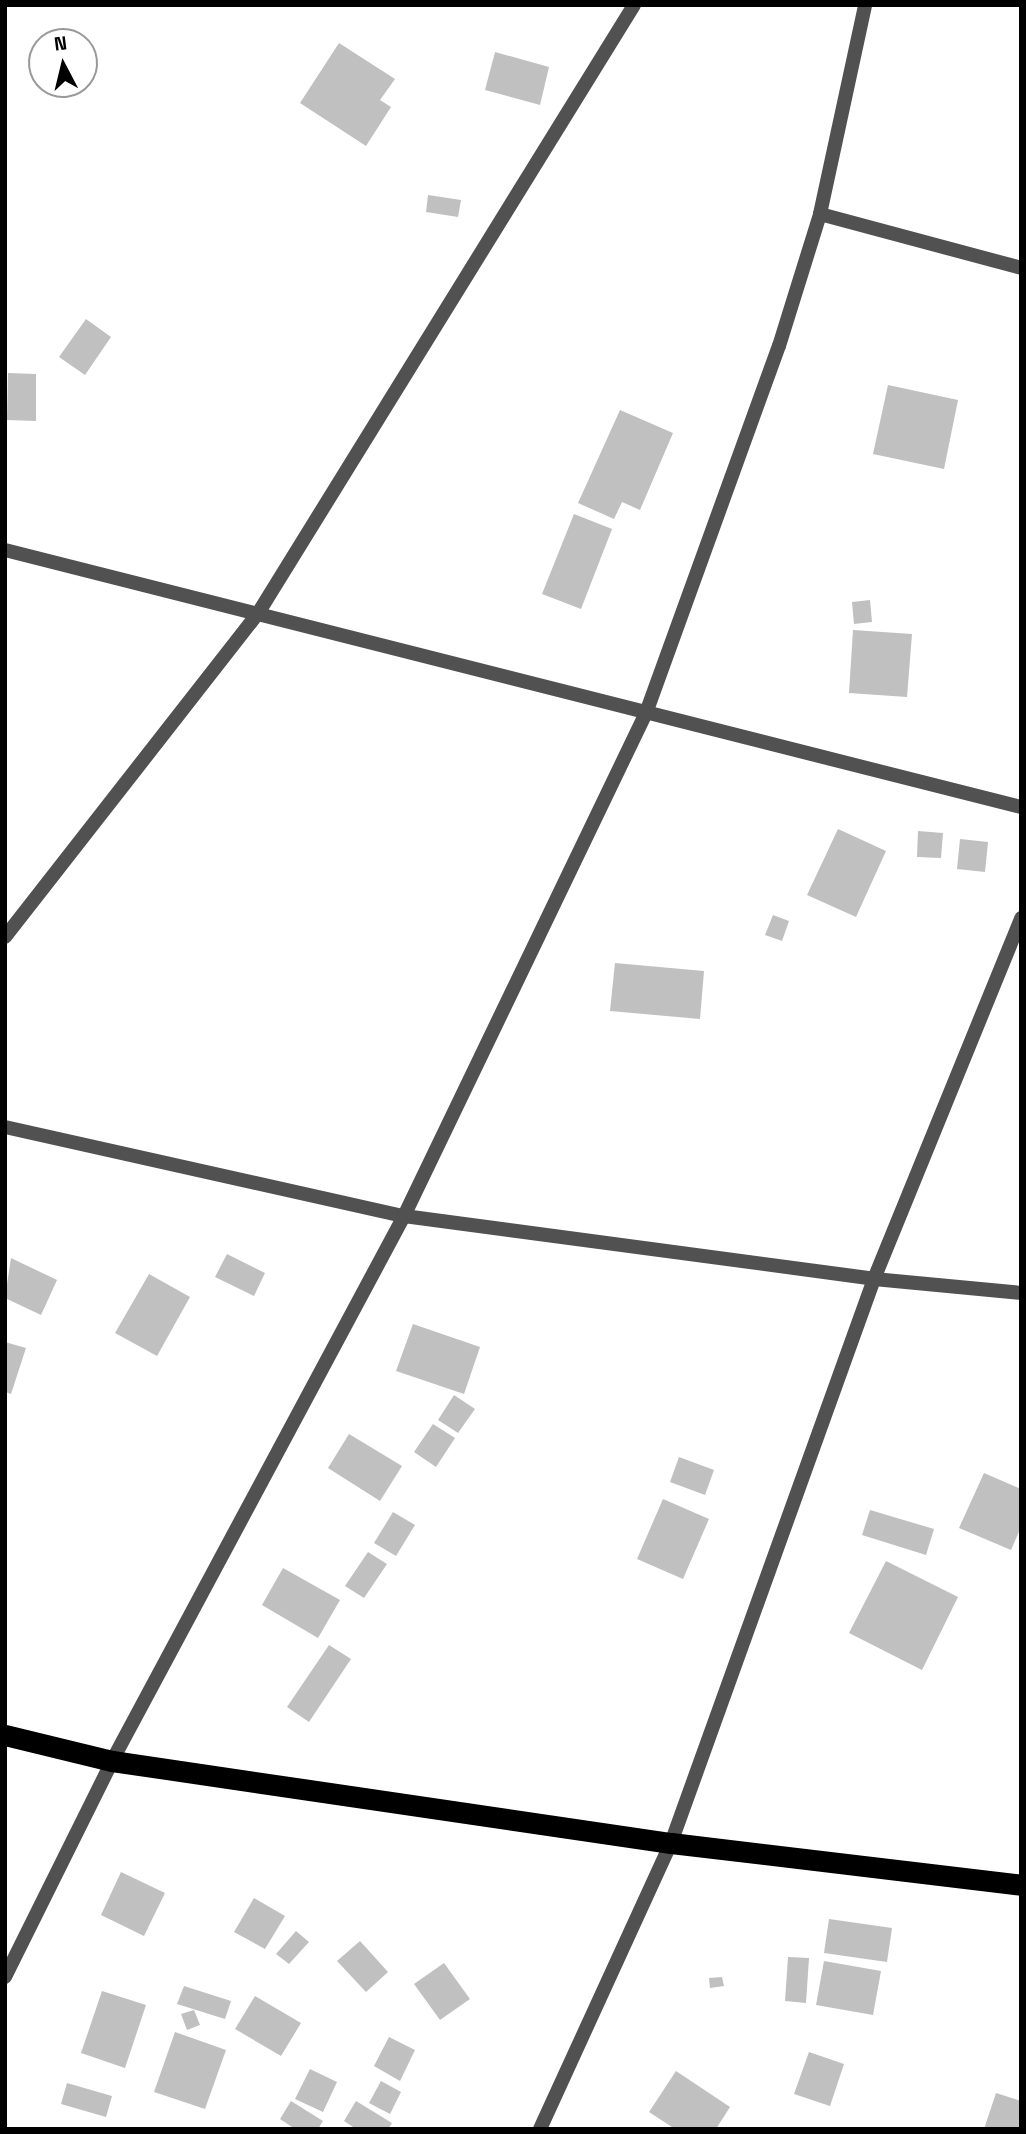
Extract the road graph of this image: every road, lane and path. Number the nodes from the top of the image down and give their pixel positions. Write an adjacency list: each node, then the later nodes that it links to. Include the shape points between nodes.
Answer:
1 (634, 5): 6 (street)
2 (865, 5): 3 (street)
3 (820, 214): 4 (street); 7 (street, via 779,346)
4 (1021, 268)
5 (5, 550): 6 (street)
6 (257, 615): 7 (street); 10 (street)
7 (646, 713): 8 (street); 12 (street)
8 (1021, 807)
9 (1021, 918): 13 (street)
10 (5, 937)
11 (5, 1127): 12 (street)
12 (404, 1216): 13 (street); 16 (street)
13 (874, 1279): 14 (street); 17 (street)
14 (1021, 1293)
15 (5, 1735): 16 (highway)
16 (112, 1761): 17 (highway); 19 (street)
17 (671, 1843): 18 (highway); 20 (street)
18 (1021, 1885)
19 (5, 1977)
20 (540, 2129)

